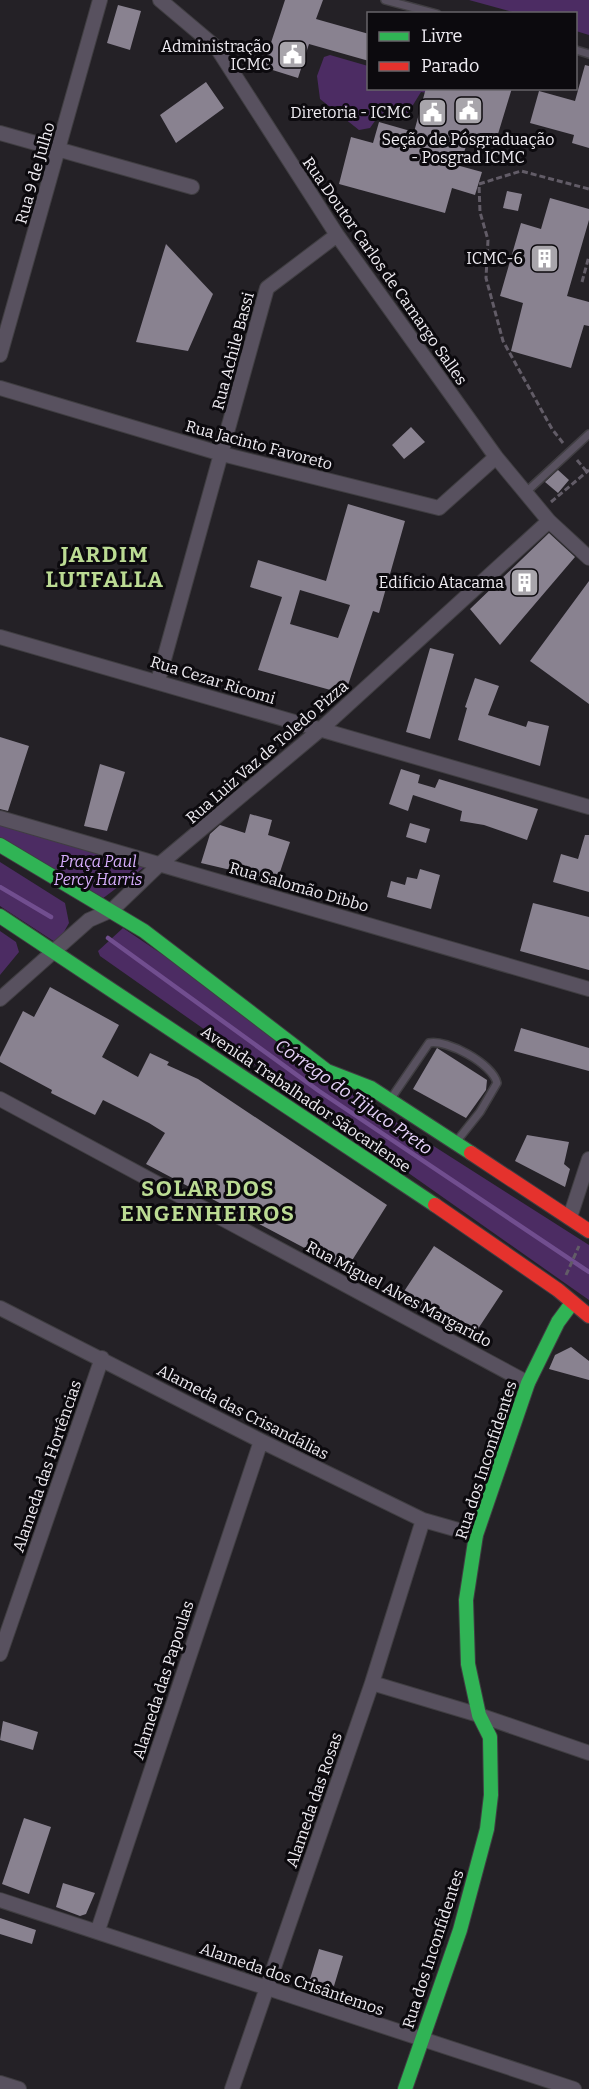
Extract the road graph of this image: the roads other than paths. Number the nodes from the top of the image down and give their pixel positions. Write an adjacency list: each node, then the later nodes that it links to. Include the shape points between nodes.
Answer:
1 (100, 0): 6 (street, Rua 9 de Julho)
2 (160, 0): 8 (street, Rua Doutor Carlos de Camargo Salles, via 217,48)
3 (386, 0): 4 (lane)
4 (430, 12)
5 (0, 133): 6 (street)
6 (59, 149): 7 (street); 9 (street, Rua 9 de Julho)
7 (192, 187)
8 (337, 235): 12 (street, Rua Achile Bassi, via 267,288); 13 (street, Rua Doutor Carlos de Camargo Salles)
9 (0, 355)
10 (0, 388): 12 (street, Rua Jacinto Favoreto)
11 (589, 434): 14 (lane)
12 (222, 454): 13 (street, Rua Jacinto Favoreto, via 439,508); 18 (street, Rua Achile Bassi)
13 (496, 457): 14 (street, Rua Doutor Carlos de Camargo Salles)
14 (525, 494): 15 (street, Rua Doutor Carlos de Camargo Salles)
15 (544, 515): 16 (street, Rua Doutor Carlos de Camargo Salles); 19 (street, Rua Luiz Vaz de Toledo Pizza)
16 (589, 558)
17 (0, 637): 18 (street, Rua Cezar Ricomi)
18 (158, 681): 19 (street, Rua Cezar Ricomi)
19 (321, 729): 20 (street, Rua Cezar Ricomi); 23 (street, Rua Luiz Vaz de Toledo Pizza)
20 (589, 807)
21 (0, 818): 23 (street, Rua Salomão Dibbo)
22 (0, 845): 24 (main road)
23 (161, 864): 24 (street, Rua Luiz Vaz de Toledo Pizza); 27 (street, Rua Salomão Dibbo)
24 (112, 910): 26 (street, Rua Luiz Vaz de Toledo Pizza, via 89,920); 30 (main road, via 178,955 327,1071)
25 (0, 916): 26 (main road, Avenida Trabalhador Sãocarlense)
26 (54, 952): 28 (street, Rua Luiz Vaz de Toledo Pizza); 35 (main road, Avenida Trabalhador Sãocarlense, via 367,1158)
27 (589, 989)
28 (0, 999)
29 (0, 1099): 39 (street, Rua Miguel Alves Margarido)
30 (390, 1100): 31 (main road); 31 (lane, via 429,1043 443,1043 485,1065 496,1075 497,1083)
31 (454, 1144): 33 (main road)
32 (589, 1159): 33 (street)
33 (570, 1217): 34 (main road)
34 (588, 1230)
35 (572, 1303): 37 (main road, Avenida Trabalhador Sãocarlense); 39 (main road, Rua dos Inconfidentes, via 558,1322)
36 (0, 1308): 38 (street, Alameda das Crisandálias)
37 (589, 1316)
38 (102, 1358): 40 (street, Alameda das Crisandálias); 43 (street, Alameda das Hortências)
39 (528, 1383): 42 (main road, Rua dos Inconfidentes)
40 (261, 1441): 41 (street, Alameda das Crisandálias); 48 (street, Alameda das Papoulas)
41 (423, 1520): 42 (street, Alameda das Crisandálias); 44 (street, Alameda das Rosas)
42 (476, 1535): 45 (main road, Rua dos Inconfidentes, via 466,1600 468,1664)
43 (0, 1654)
44 (372, 1683): 45 (street); 49 (street, Alameda das Rosas)
45 (479, 1715): 46 (street); 50 (main road, Rua dos Inconfidentes, via 490,1737 487,1829 460,1930)
46 (589, 1753)
47 (0, 1900): 48 (street, Alameda dos Crisântemos)
48 (98, 1930): 49 (street, Alameda dos Crisântemos)
49 (266, 1988): 50 (street, Alameda dos Crisântemos); 53 (street, Alameda das Rosas)
50 (422, 2040): 54 (main road, Rua dos Inconfidentes); 55 (street, Alameda dos Crisântemos)
51 (0, 2083): 52 (street)
52 (19, 2089)
53 (232, 2089)
54 (405, 2089)
55 (574, 2089)

